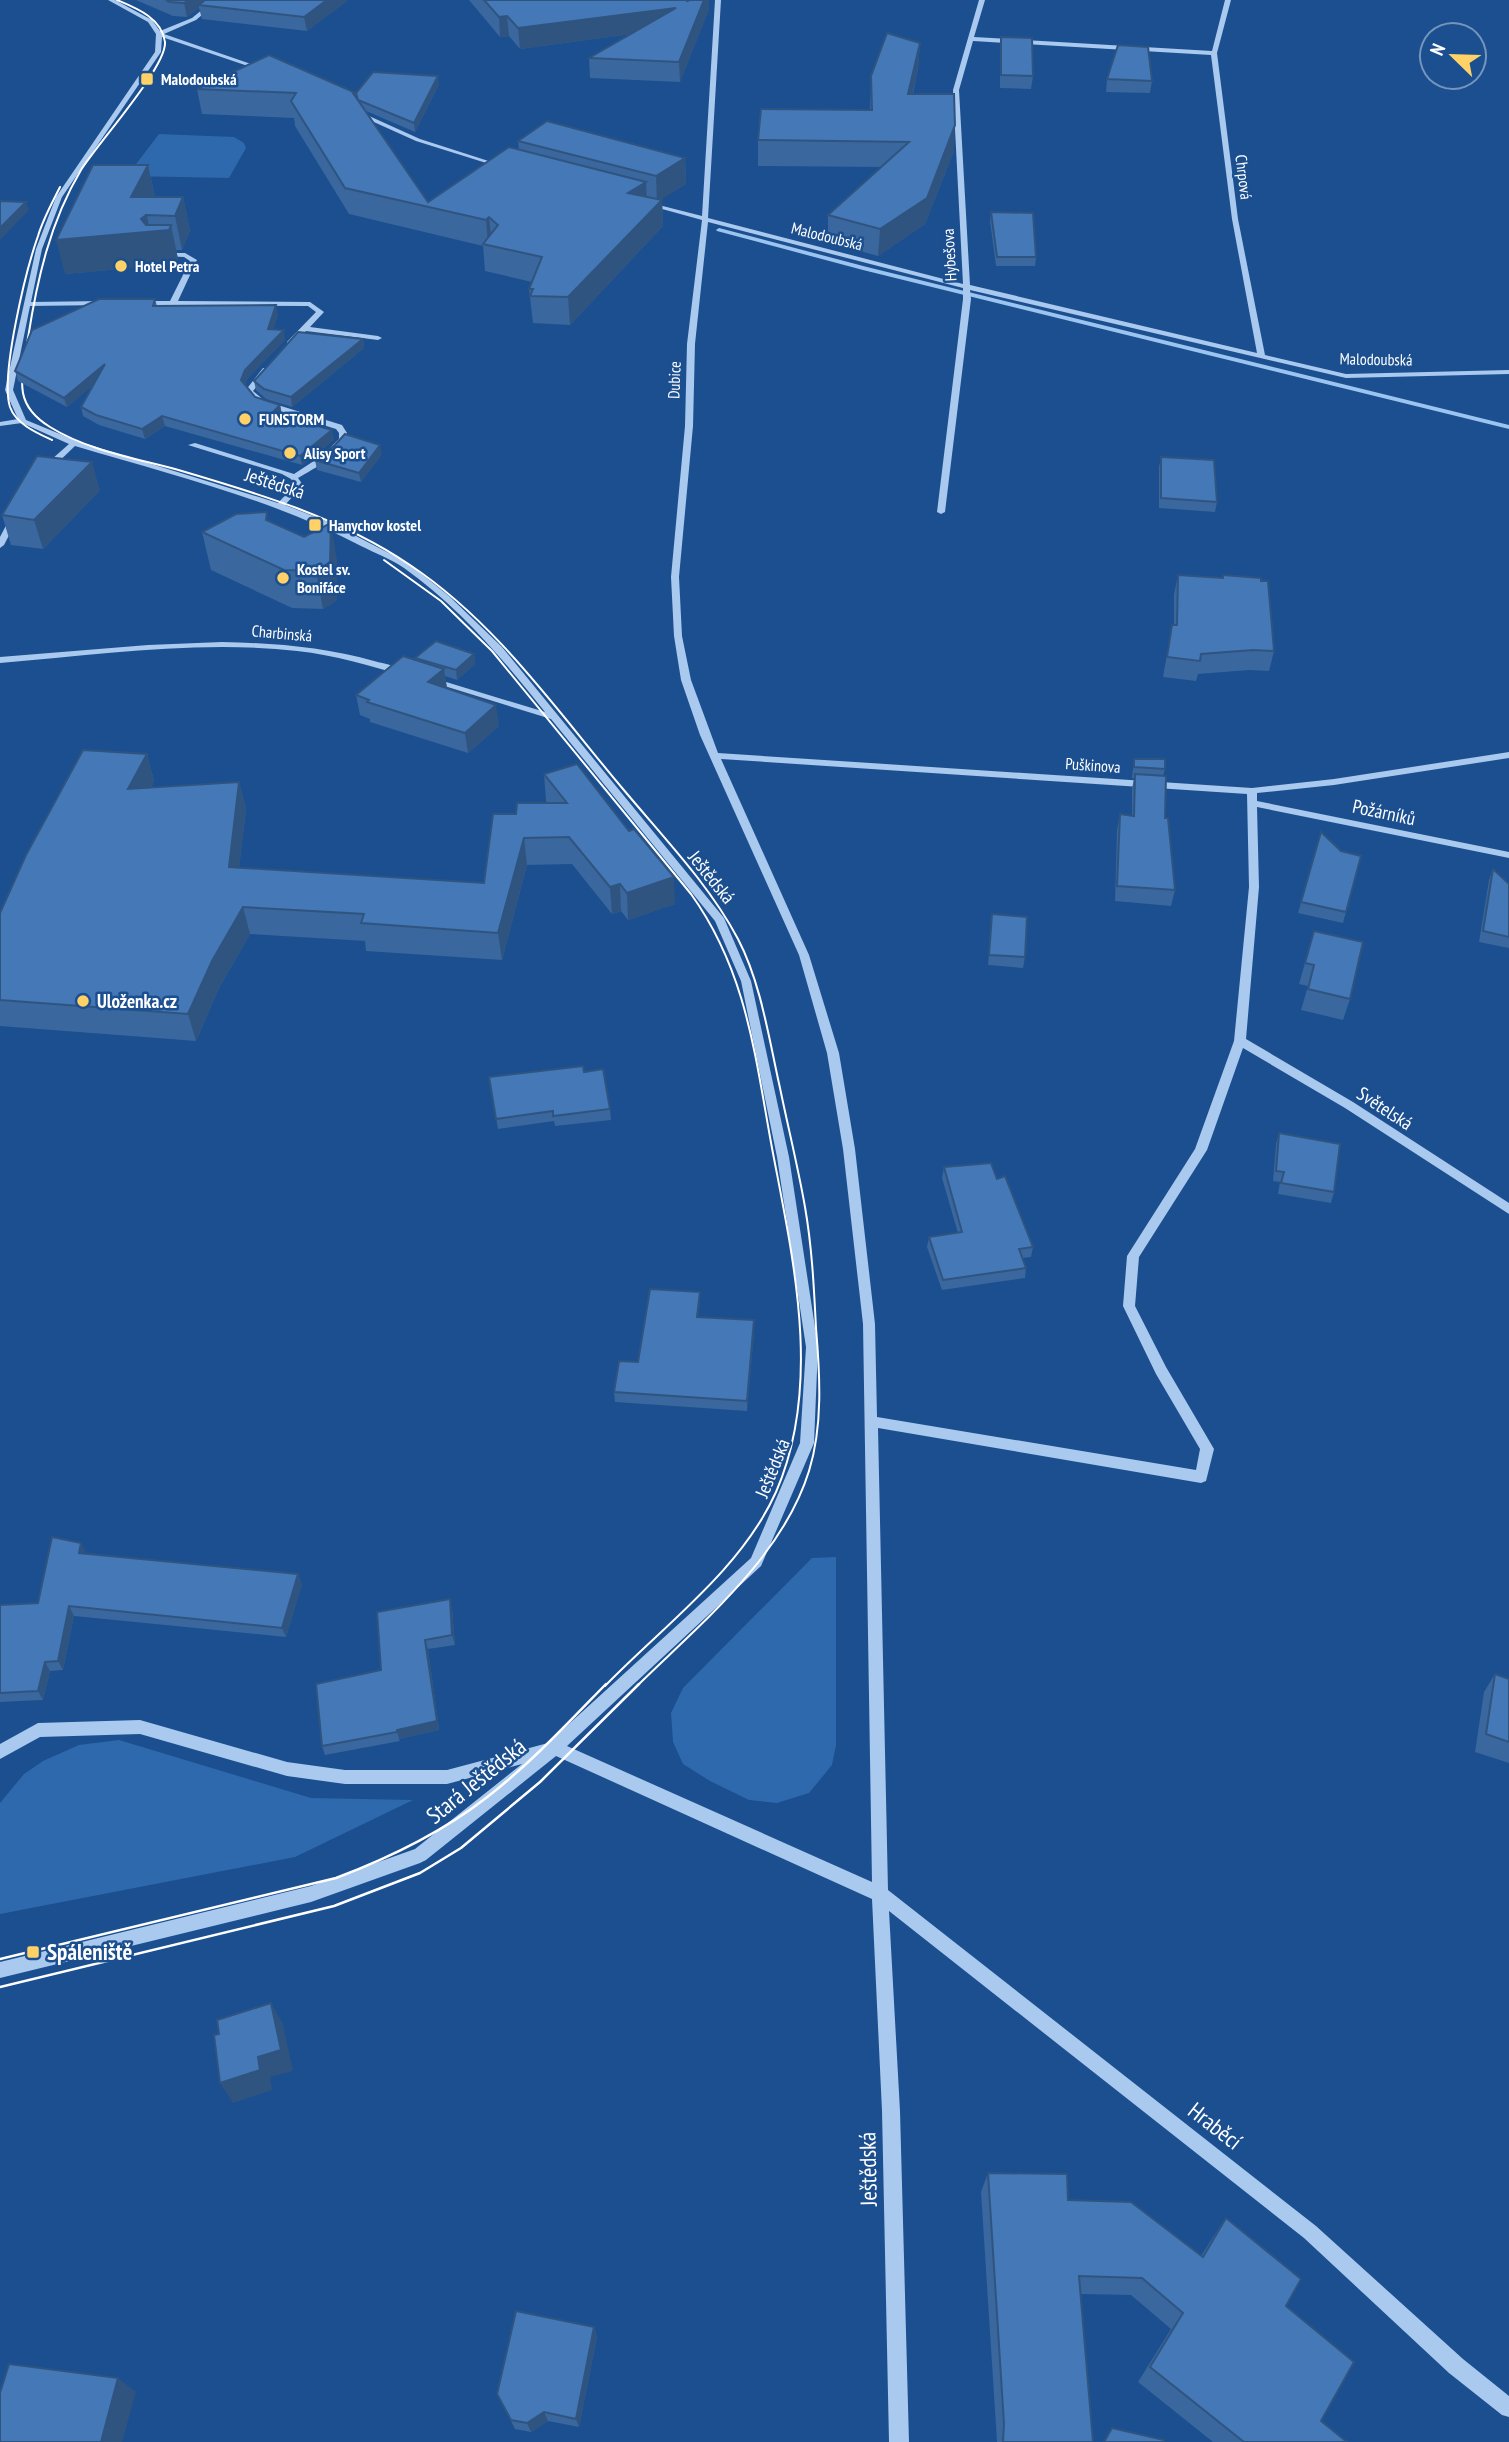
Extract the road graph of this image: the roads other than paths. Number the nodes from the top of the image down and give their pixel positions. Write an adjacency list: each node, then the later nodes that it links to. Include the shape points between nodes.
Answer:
1 (111, 0): 6 (street, via 150,21)
2 (218, 0): 6 (street, via 194,19)
3 (718, 0): 13 (street, Dubice)
4 (982, 0): 7 (street, Hybešova)
5 (1228, 0): 8 (street, Chrpová)
6 (159, 34): 9 (street); 19 (street, via 158,52 60,197 39,249)
7 (971, 39): 8 (street); 15 (street, Hybešova, via 956,90)
8 (1214, 53): 23 (street, Chrpová, via 1235,219)
9 (278, 77)
10 (354, 111): 11 (street, via 418,140)
11 (512, 169)
12 (640, 202): 13 (street, Malodoubská)
13 (705, 219): 15 (street, Malodoubská); 39 (street, Dubice, via 675,576 686,680)
14 (154, 254): 18 (street, via 185,255 194,260)
15 (964, 286): 23 (street, Malodoubská); 34 (street, Hybešova, via 967,299)
16 (107, 303): 19 (street)
17 (133, 303): 18 (street)
18 (173, 303): 20 (street, via 310,304 320,312)
19 (27, 304): 26 (street, via 9,390)
20 (305, 329): 21 (street); 22 (street)
21 (378, 338)
22 (287, 347)
23 (1262, 357): 25 (street, Malodoubská, via 1346,376)
24 (270, 365): 30 (street, via 253,383 249,391 253,397 339,427 343,433 343,440 326,457)
25 (1509, 372)
26 (23, 421): 27 (street); 28 (street, Ještědská)
27 (0, 424)
28 (74, 443): 31 (street); 32 (street, Ještědská)
29 (192, 445): 30 (street)
30 (295, 477): 32 (street, via 299,485)
31 (38, 479)
32 (280, 506): 37 (street, Ještědská, via 405,565 499,649)
33 (18, 511): 35 (street)
34 (941, 512)
35 (0, 545)
36 (0, 660): 37 (street, Charbinská, via 232,645 296,648 362,659)
37 (553, 717): 46 (street, Ještědská, via 720,920 746,981 783,1157 812,1347 807,1443 756,1562)
38 (1509, 755): 40 (street, Puškinova)
39 (714, 756): 40 (street, Puškinova); 45 (street, Ještědská, via 804,954 833,1054 869,1324)
40 (1252, 791): 41 (street)
41 (1253, 803): 42 (street, Požárníků); 43 (street, via 1254,887)
42 (1509, 855)
43 (1240, 1041): 44 (street, Světelská); 45 (street, via 1201,1150 1133,1256 1129,1306 1207,1449 1201,1478)
44 (1509, 1209)
45 (872, 1422): 48 (street, Ještědská)
46 (554, 1748): 47 (street, Stará Ještědská, via 447,1777 345,1777 287,1769 139,1727 38,1730); 48 (street); 49 (street, Stará Ještědská, via 420,1855 310,1894)
47 (0, 1752)
48 (880, 1894): 50 (street, Hraběcí, via 1310,2232 1456,2367); 51 (street, Ještědská)
49 (0, 1970)
50 (1509, 2408)
51 (899, 2442)

